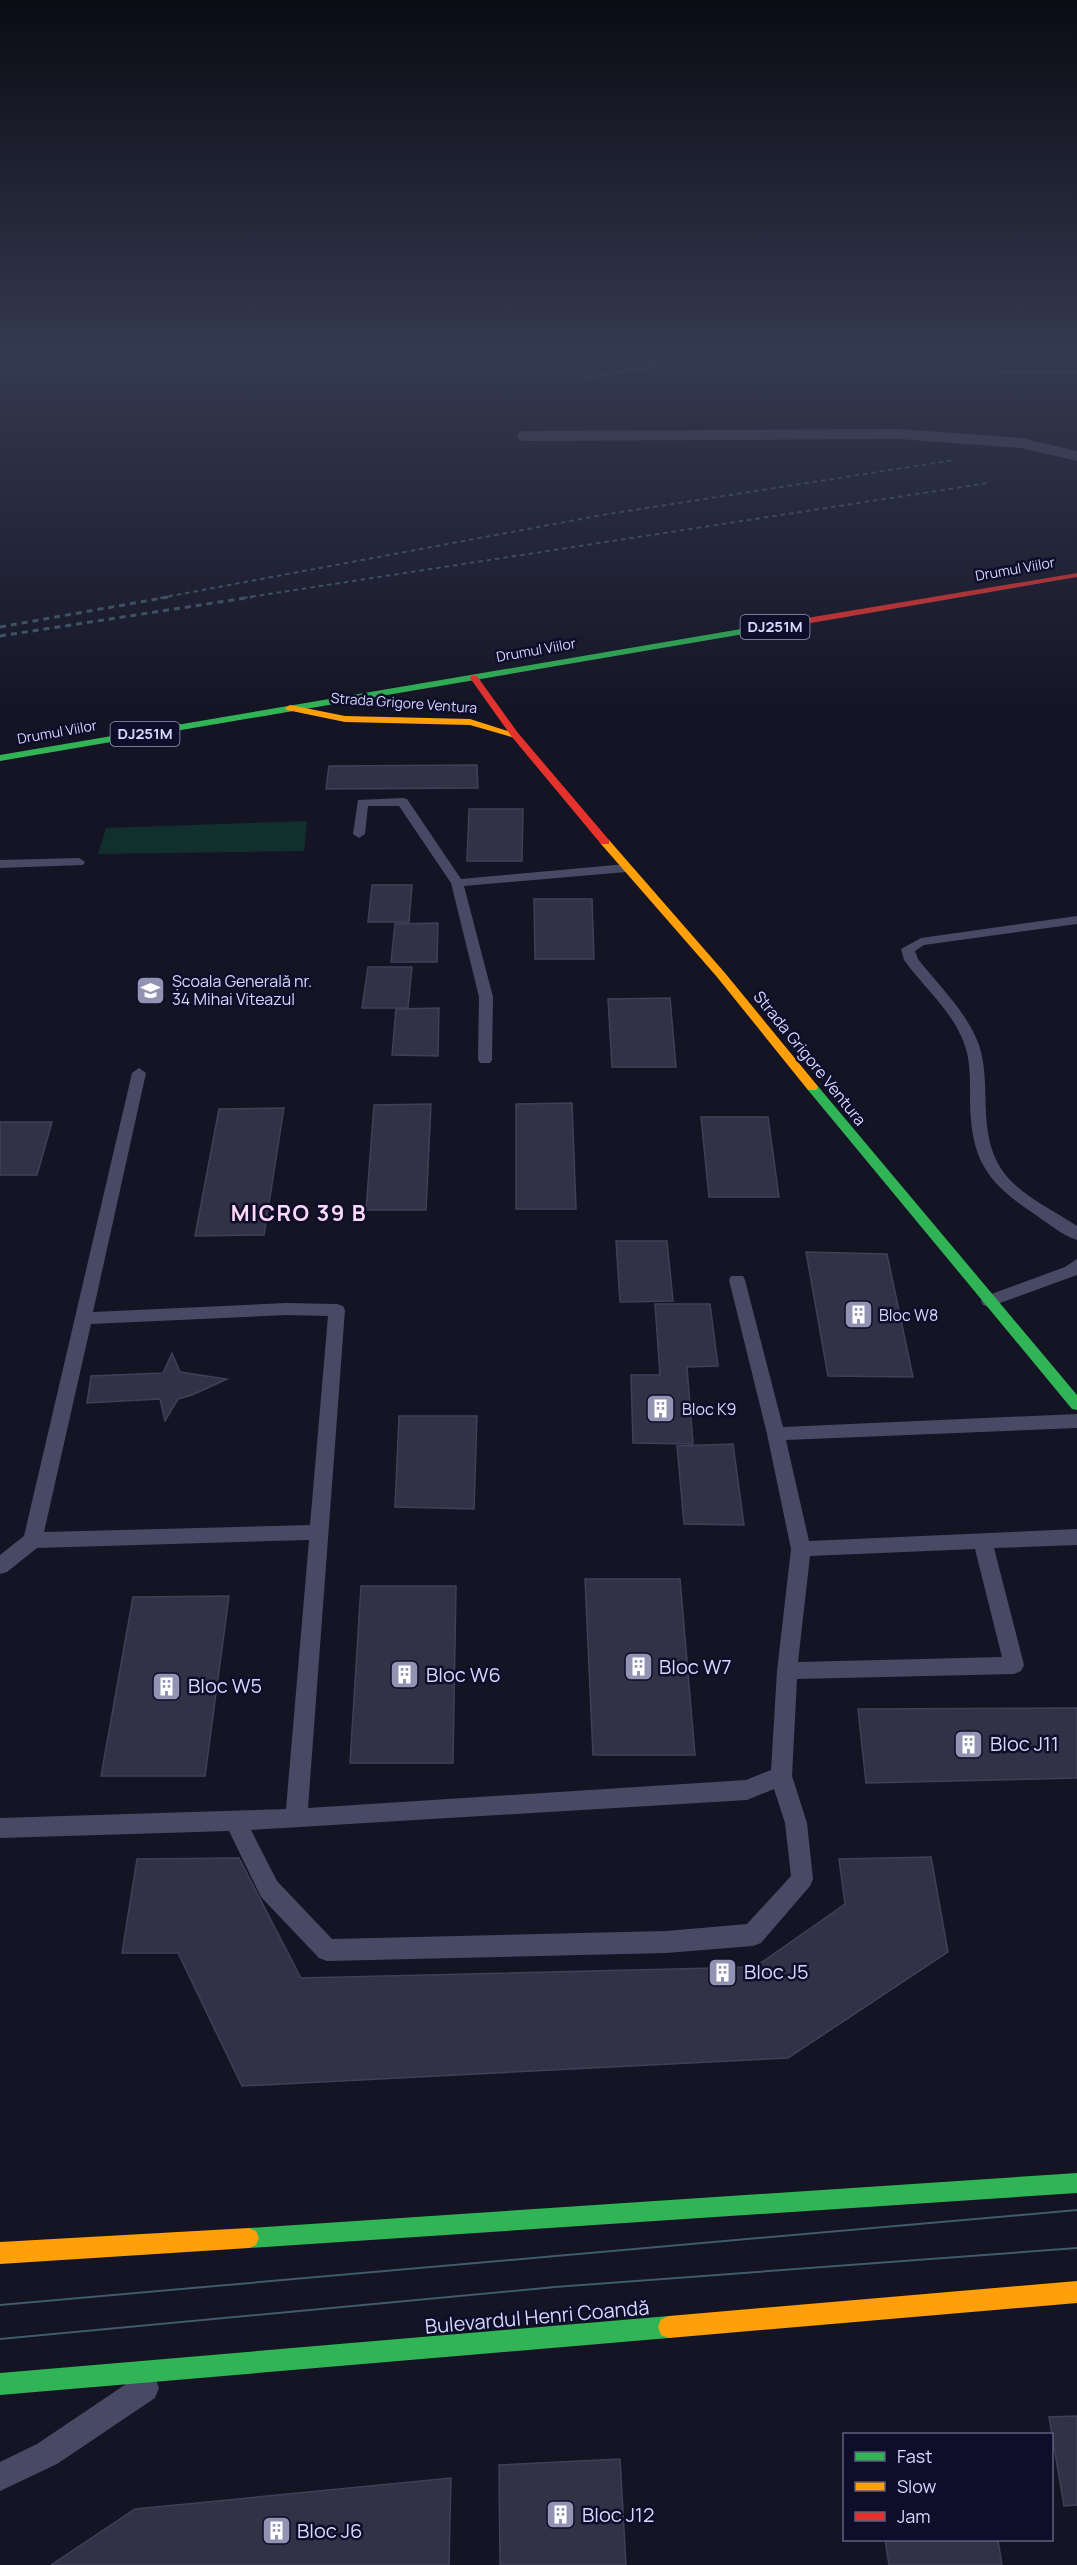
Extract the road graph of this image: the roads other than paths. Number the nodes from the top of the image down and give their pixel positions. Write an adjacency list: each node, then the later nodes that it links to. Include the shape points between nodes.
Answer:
1 (1077, 575): 2 (main road, Drumul Viilor / DJ251M)
2 (474, 678): 3 (main road, Drumul Viilor / DJ251M); 4 (main road, Strada Grigore Ventura)
3 (290, 708): 4 (main road, Strada Grigore Ventura, via 345,719 470,722); 5 (main road, Drumul Viilor / DJ251M)
4 (515, 735): 9 (main road, Strada Grigore Ventura)
5 (0, 758)
6 (359, 834): 10 (lane, via 362,803 403,802)
7 (80, 862): 8 (lane)
8 (0, 864)
9 (626, 868): 10 (lane); 17 (main road, Strada Grigore Ventura, via 721,975)
10 (457, 883): 12 (lane, via 486,997)
11 (1077, 920): 14 (lane, via 921,942 908,949 911,960 972,1044 982,1146 993,1171 1015,1192)
12 (485, 1060)
13 (139, 1073): 18 (lane)
14 (1077, 1234)
15 (1077, 1265): 17 (lane, via 1071,1271)
16 (737, 1280): 21 (lane)
17 (989, 1301): 19 (main road, Strada Grigore Ventura)
18 (84, 1318): 22 (lane, via 337,1310); 24 (lane)
19 (1077, 1405)
20 (1077, 1421): 21 (lane)
21 (776, 1434): 26 (lane)
22 (317, 1532): 24 (lane); 30 (lane)
23 (1077, 1537): 25 (lane)
24 (33, 1540): 27 (lane)
25 (982, 1542): 26 (lane); 28 (lane, via 1014,1665)
26 (801, 1549): 28 (lane)
27 (0, 1566)
28 (787, 1671): 29 (lane)
29 (781, 1776): 30 (lane, via 747,1790 708,1794); 31 (lane, via 796,1823 801,1879 753,1935 666,1942 327,1950 269,1889)
30 (296, 1819): 31 (lane)
31 (236, 1822): 32 (lane)
32 (0, 1828)
33 (1077, 2183): 34 (main road)
34 (0, 2253)
35 (1077, 2292): 36 (main road, Bulevardul Henri Coandă)
36 (176, 2367): 37 (main road, Bulevardul Henri Coandă); 38 (lane, via 47,2454)
37 (0, 2384)
38 (0, 2477)

